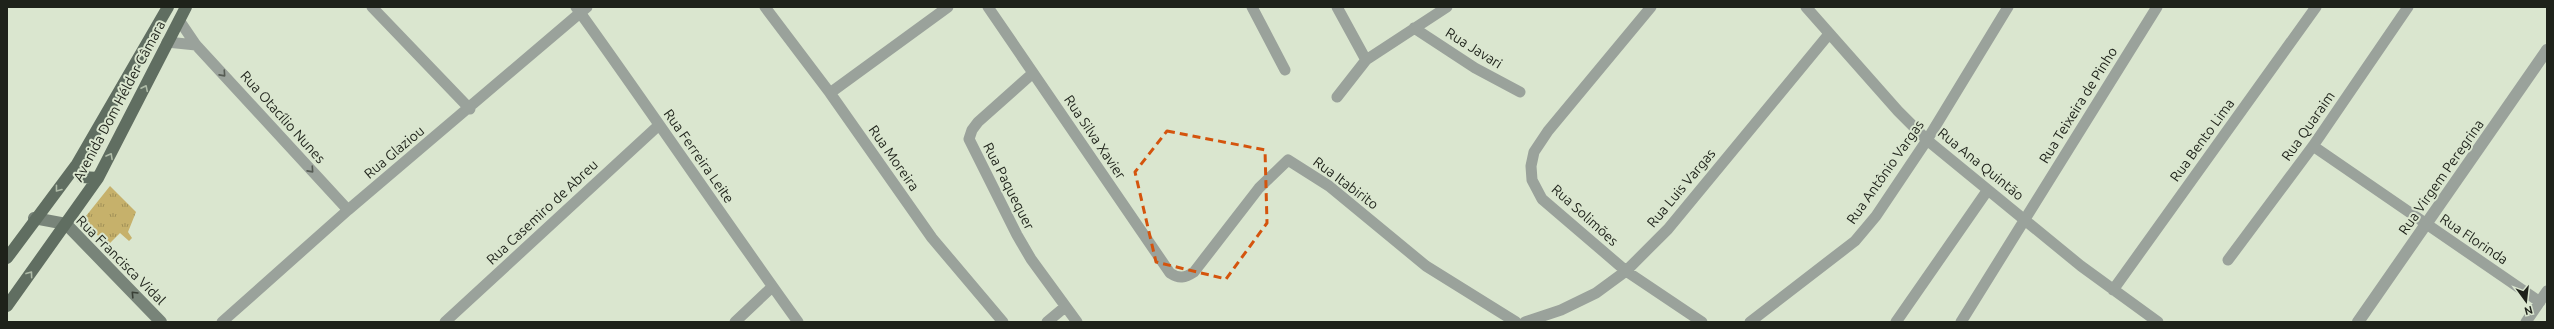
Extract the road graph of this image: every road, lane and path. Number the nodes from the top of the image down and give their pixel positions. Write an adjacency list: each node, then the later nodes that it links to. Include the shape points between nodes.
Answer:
1 (168, 7): 33 (main road, Avenida Dom Hélder Câmara)
2 (186, 7): 17 (main road, Avenida Dom Hélder Câmara)
3 (372, 7): 29 (street)
4 (765, 7): 27 (street, Rua Moreira)
5 (948, 7): 27 (street)
6 (988, 7): 25 (street, Rua Silva Xavier)
7 (1252, 7): 24 (street)
8 (1337, 7): 23 (street)
9 (1447, 7): 18 (street)
10 (1651, 7): 43 (street, Rua Solimões, via 1548,131 1534,152 1531,166 1532,180 1542,199)
11 (1806, 7): 19 (street, Rua Ana Quintão)
12 (2157, 7): 38 (street, Rua Teixeira de Pinho)
13 (2316, 7): 46 (street, Rua Bento Lima)
14 (2408, 7): 32 (street, Rua Quaraim)
15 (581, 9): 29 (street, Rua Glaziou); 30 (street, Rua Ferreira Leite)
16 (2004, 9): 31 (street, Rua Antônio Vargas)
17 (179, 20): 20 (main road, Avenida Dom Hélder Câmara); 21 (street, Rua Otacílio Nunes)
18 (1414, 28): 23 (street); 26 (street, Rua Javari, via 1475,68)
19 (1829, 34): 31 (street, Rua Ana Quintão); 43 (street, Rua Luis Vargas, via 1668,229)
20 (167, 42): 21 (street); 34 (main road, Avenida Dom Hélder Câmara, one-way to 20)
21 (196, 45): 36 (street, Rua Otacílio Nunes, one-way to 36)
22 (2547, 50): 40 (street, Rua Virgem Peregrina)
23 (1366, 60): 28 (street)
24 (1285, 70)
25 (1033, 73): 44 (street, Rua Silva Xavier, via 1170,273); 50 (street, Rua Paquequer, via 978,122 969,139 1017,235)
26 (1520, 92)
27 (830, 93): 57 (street, Rua Moreira, via 932,238)
28 (1337, 98)
29 (470, 109): 36 (street, Rua Glaziou)
30 (659, 125): 45 (street, Rua Ferreira Leite); 54 (street, Rua Casemiro de Abreu)
31 (1927, 140): 35 (street, Rua Ana Quintão); 63 (street, Rua Antônio Vargas, via 1876,216 1855,241)
32 (2313, 146): 40 (street, Rua Florinda); 42 (street, Rua Quaraim)
33 (77, 164): 34 (main road, via 82,177); 37 (main road, Avenida Dom Hélder Câmara, one-way to 37)
34 (98, 178): 39 (main road, Avenida Dom Hélder Câmara)
35 (1988, 191): 38 (street, Rua Ana Quintão); 64 (street)
36 (348, 210): 53 (street, Rua Glaziou)
37 (34, 218): 39 (main road, Rua Francisca Vidal); 41 (main road, Avenida Dom Hélder Câmara)
38 (2024, 219): 46 (street, Rua Ana Quintão); 65 (street, Rua Teixeira de Pinho)
39 (66, 224): 49 (main road, Avenida Dom Hélder Câmara, one-way to 39); 52 (main road, Rua Francisca Vidal, one-way to 39)
40 (2426, 225): 48 (street, Rua Florinda); 67 (street, Rua Virgem Peregrina)
41 (7, 258)
42 (2228, 260)
43 (1626, 271): 61 (street, Rua Luis Vargas, via 1596,293 1561,310); 62 (street, Rua Solimões)
44 (1182, 278): 60 (street, Rua Itabirito, via 1194,272 1259,188 1288,160 1330,186 1426,266)
45 (771, 288): 55 (street); 56 (street, Rua Ferreira Leite)
46 (2113, 290): 66 (street, Rua Ana Quintão)
47 (2547, 291): 48 (street)
48 (2540, 302): 51 (street)
49 (7, 306)
50 (1065, 307): 58 (street); 59 (street, Rua Paquequer)
51 (2529, 321)
52 (161, 322)
53 (222, 322)
54 (445, 322)
55 (735, 322)
56 (798, 322)
57 (1003, 322)
58 (1047, 322)
59 (1077, 322)
60 (1516, 322)
61 (1524, 322)
62 (1702, 322)
63 (1750, 322)
64 (1896, 322)
65 (1961, 322)
66 (2158, 322)
67 (2358, 322)

